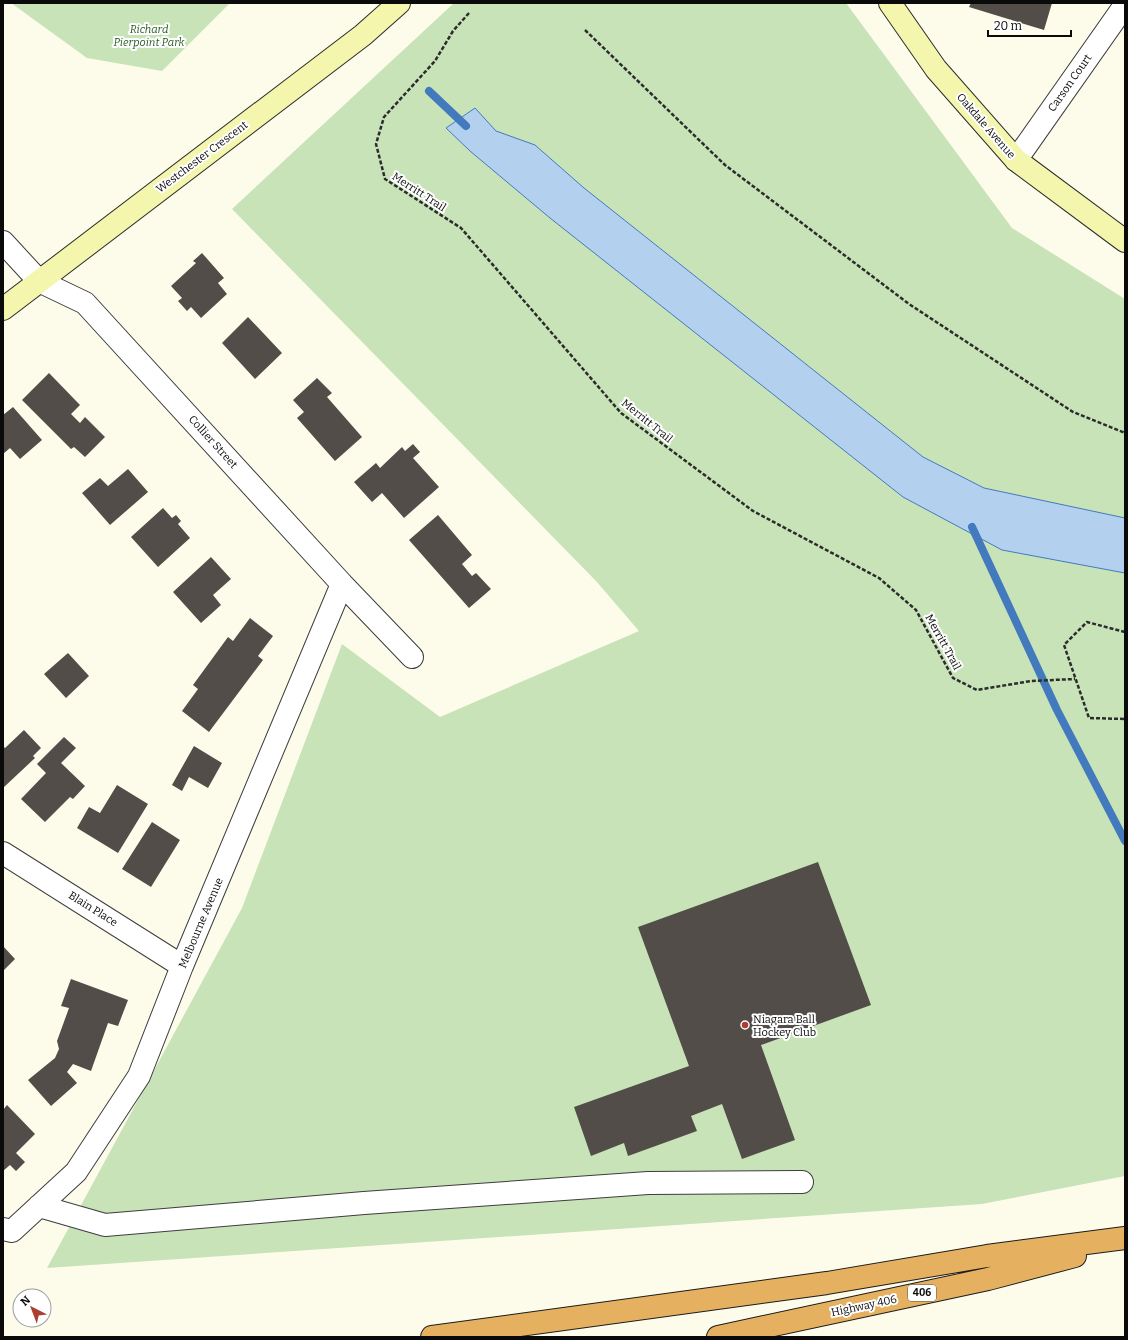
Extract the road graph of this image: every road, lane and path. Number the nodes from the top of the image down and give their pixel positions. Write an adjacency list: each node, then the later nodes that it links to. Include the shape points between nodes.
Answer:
1 (399, 3): 9 (main road, Westchester Crescent, via 363,35)
2 (890, 3): 6 (main road, Oakdale Avenue, via 936,69)
3 (1125, 5): 6 (street, Carson Court)
4 (469, 13): 15 (path, Merritt Trail, via 453,31 435,61 384,118 376,144 384,179 461,228 621,413 753,511 879,578 916,610 953,678 977,690 1031,681)
5 (585, 30): 11 (path, via 725,165 909,304 1073,412)
6 (1016, 160): 7 (main road, Oakdale Avenue)
7 (1125, 241)
8 (3, 242): 9 (street, Collier Street)
9 (39, 281): 10 (main road, Westchester Crescent); 12 (street, Collier Street, via 85,302)
10 (3, 309)
11 (1125, 433)
12 (342, 584): 14 (street, Collier Street); 18 (street, Melbourne Avenue)
13 (1125, 632): 15 (path, via 1087,622 1064,644)
14 (412, 657)
15 (1075, 679): 16 (path, via 1089,718)
16 (1125, 719)
17 (3, 853): 18 (street, Blain Place)
18 (182, 966): 20 (street, Melbourne Avenue, via 139,1076 76,1172)
19 (802, 1182): 20 (street, via 648,1183 364,1202 105,1225)
20 (39, 1206): 21 (street, Melbourne Avenue)
21 (8, 1230)
22 (1125, 1238): 24 (highway)
23 (1125, 1243): 25 (highway, Highway 406 / 406, via 988,1279)
24 (432, 1337)
25 (718, 1337)

